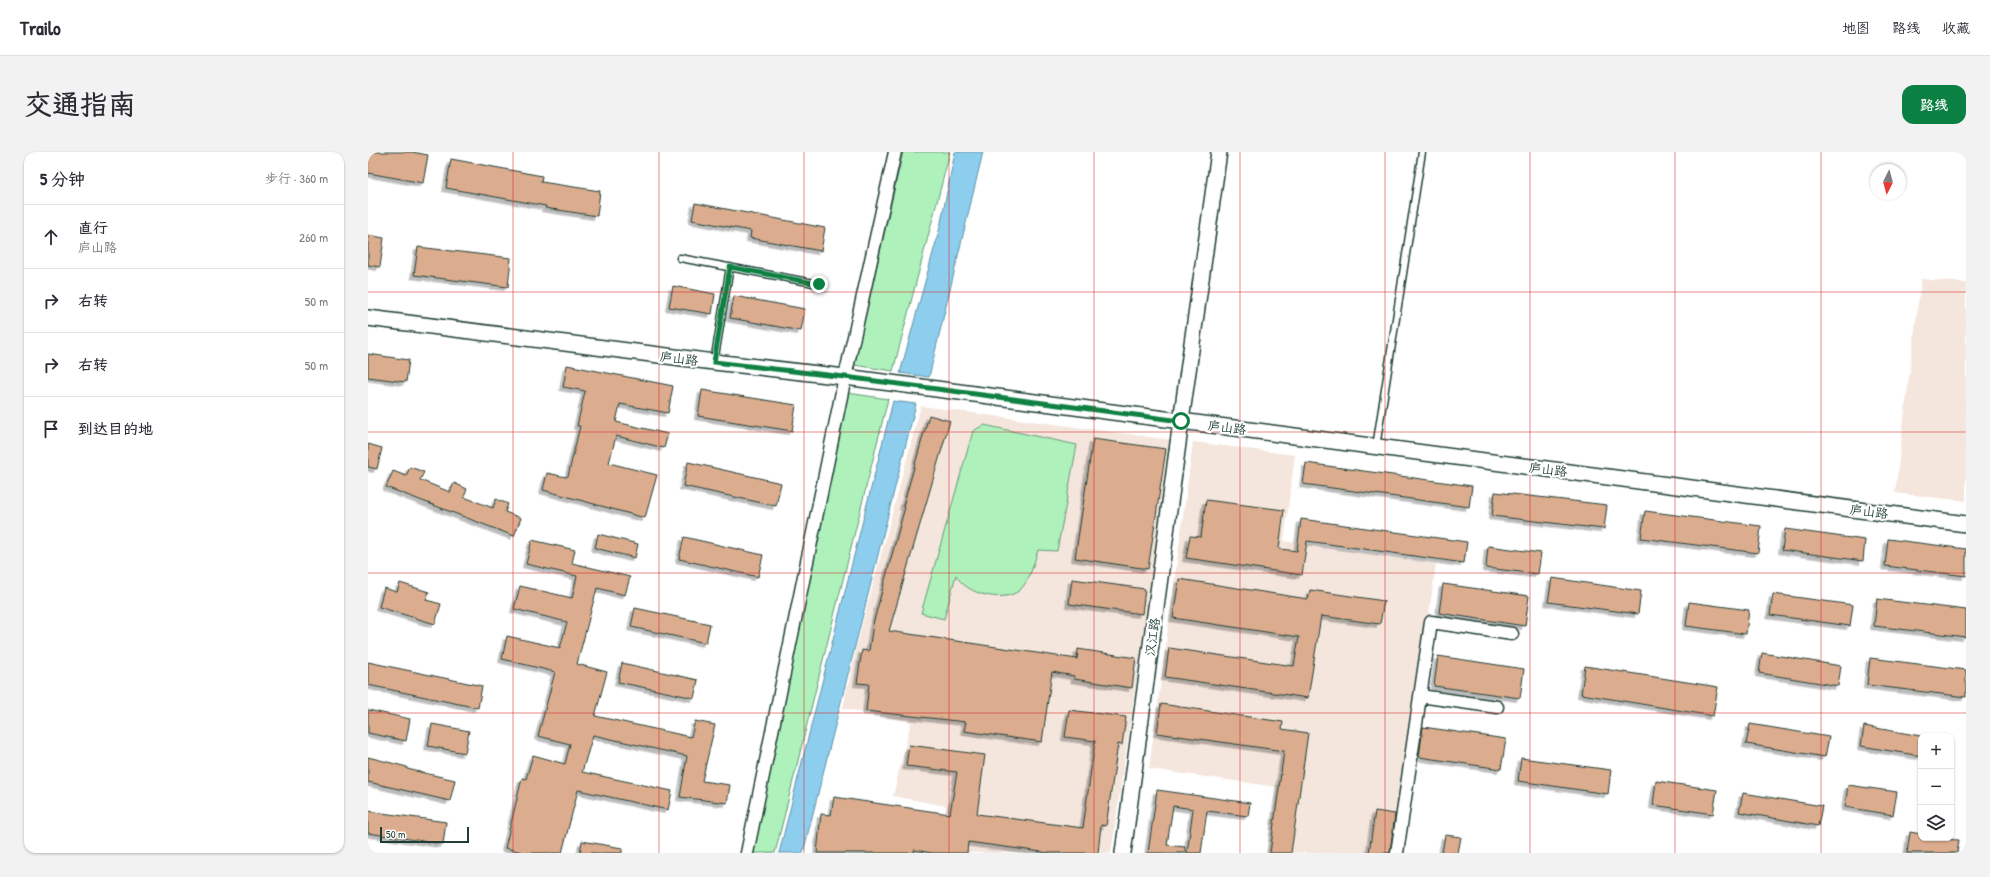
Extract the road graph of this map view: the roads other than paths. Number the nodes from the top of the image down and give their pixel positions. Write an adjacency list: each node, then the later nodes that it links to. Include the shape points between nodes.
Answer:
1 (896, 152): 9 (street)
2 (1219, 152): 10 (street, 汉江路)
3 (1422, 152): 11 (lane)
4 (680, 258): 5 (lane)
5 (730, 267): 6 (lane); 8 (lane)
6 (819, 284)
7 (368, 318): 8 (street, 庐山路)
8 (714, 362): 9 (street, 庐山路)
9 (845, 377): 10 (street, 庐山路); 16 (street)
10 (1181, 421): 11 (street, 庐山路); 17 (street, 汉江路)
11 (1376, 446): 12 (street, 庐山路)
12 (1966, 524)
13 (1512, 634): 14 (street, via 1431,622)
14 (1420, 696): 15 (street); 18 (street)
15 (1497, 707)
16 (747, 853)
17 (1123, 853)
18 (1397, 853)

